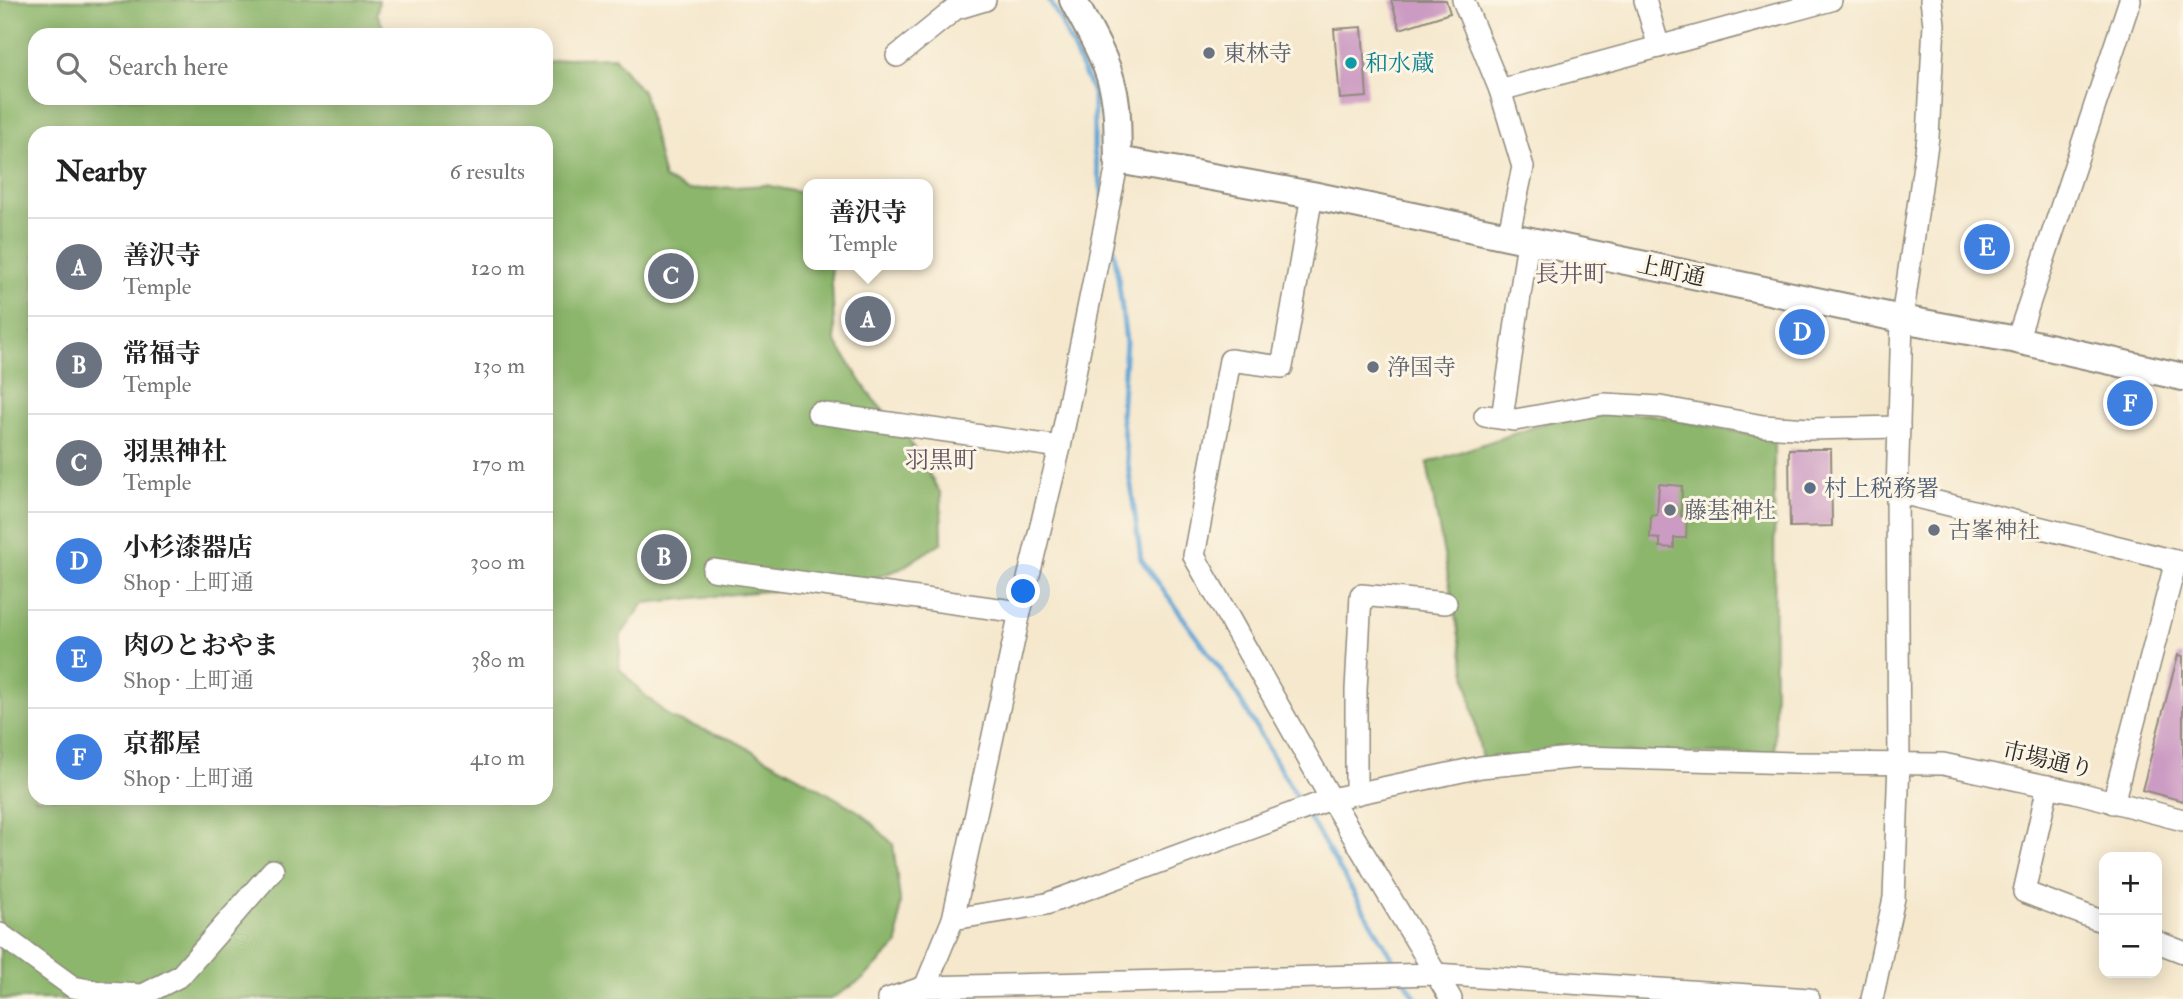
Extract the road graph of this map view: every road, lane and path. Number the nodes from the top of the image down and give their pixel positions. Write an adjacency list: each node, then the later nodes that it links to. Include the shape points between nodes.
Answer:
1 (985, 0): 9 (street, via 955,9)
2 (1073, 0): 11 (main road, via 1112,85)
3 (1463, 0): 10 (street)
4 (1645, 0): 8 (street)
5 (1831, 0): 8 (street)
6 (1931, 0): 14 (street, via 1934,24 1928,136)
7 (2130, 0): 15 (street)
8 (1659, 47): 10 (street)
9 (897, 56)
10 (1500, 90): 13 (street, via 1523,167)
11 (1118, 160): 12 (main road, 上町通); 19 (street)
12 (1312, 195): 13 (main road, 上町通); 28 (street, via 1282,368 1230,360 1194,556)
13 (1518, 239): 14 (main road, 上町通); 18 (street, via 1493,417 1515,420 1604,404 1660,407 1763,426)
14 (1902, 319): 15 (main road, 上町通); 18 (street)
15 (2017, 340): 16 (main road, 上町通)
16 (2183, 377)
17 (818, 412): 19 (street)
18 (1899, 428): 20 (street)
19 (1060, 447): 24 (street)
20 (1897, 492): 21 (street); 25 (street)
21 (2180, 562): 29 (street)
22 (713, 569): 24 (street)
23 (1446, 603): 27 (street, via 1362,595)
24 (1020, 612): 32 (street)
25 (1899, 762): 26 (street, 市場通り, via 1943,764); 27 (street, 市場通り, via 1580,757 1480,767); 42 (street, via 1894,898)
26 (2048, 786): 29 (street, 市場通り); 33 (street, via 2024,892)
27 (1356, 793): 28 (street, 市場通り)
28 (1331, 799): 32 (street, 市場通り, via 1046,904); 37 (street)
29 (2113, 803): 30 (street, 市場通り)
30 (2183, 821)
31 (274, 870): 34 (street, via 180,976 143,995 73,987)
32 (953, 919): 38 (street)
33 (2099, 920)
34 (0, 934)
35 (2162, 944): 36 (street)
36 (2183, 952)
37 (1435, 974): 38 (street); 40 (street); 41 (street)
38 (925, 987): 39 (street)
39 (888, 999)
40 (1451, 999)
41 (1799, 999)
42 (1872, 999)

